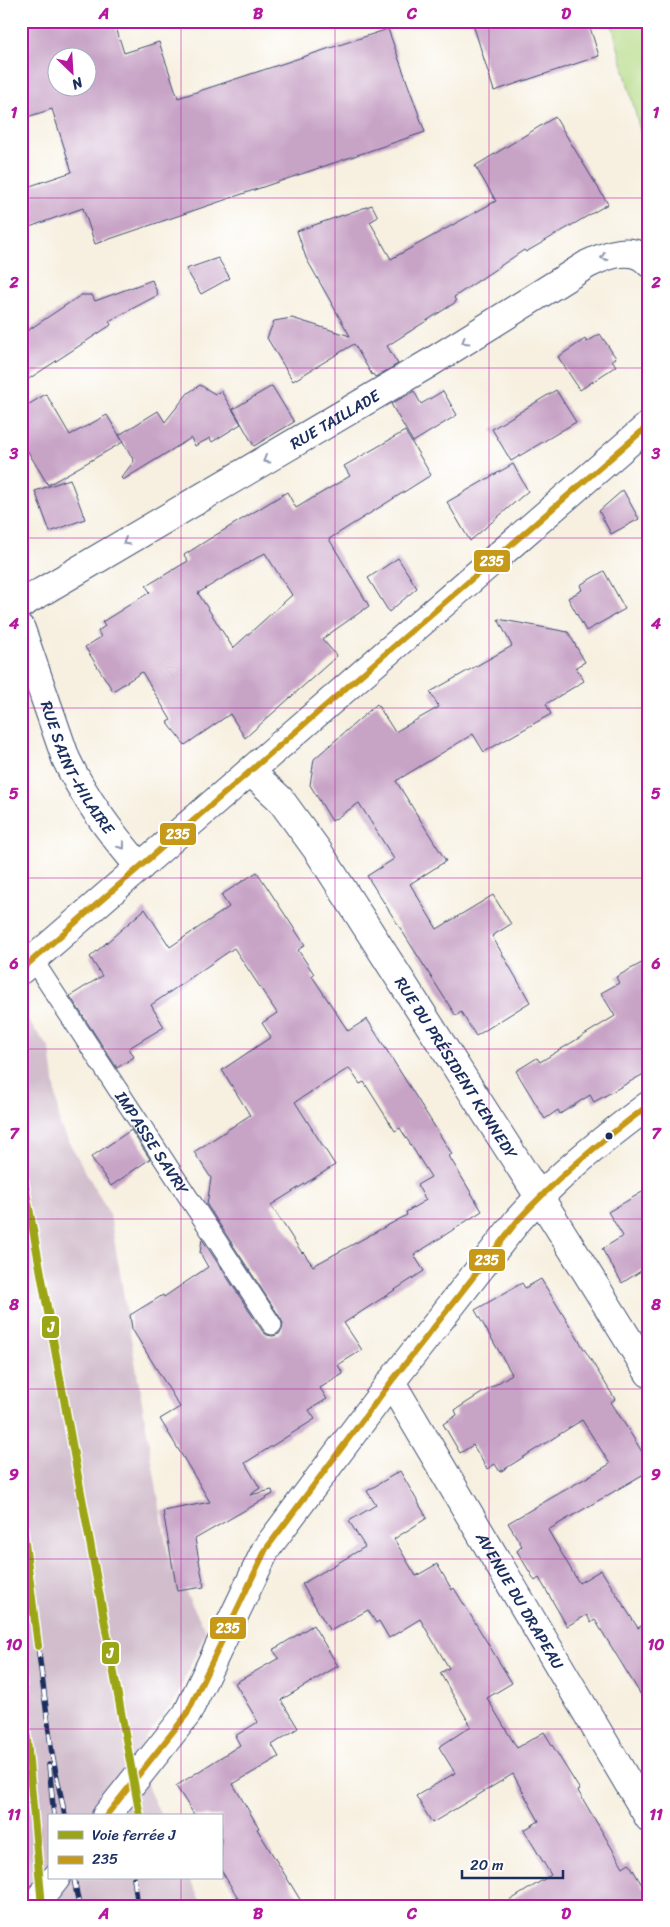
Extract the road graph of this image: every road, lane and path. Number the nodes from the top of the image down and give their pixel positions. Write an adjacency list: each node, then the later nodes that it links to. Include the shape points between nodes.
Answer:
1 (649, 263): 3 (street, RUE TAILLADE, one-way to 3, via 638,255 619,252 588,264 428,364)
2 (649, 425): 5 (street)
3 (21, 604)
4 (21, 629): 6 (street, RUE SAINT-HILAIRE, one-way to 6, via 74,776 94,809)
5 (251, 772): 6 (street); 9 (street, RUE DU PRÉSIDENT KENNEDY, via 280,799 318,851)
6 (140, 867): 7 (street)
7 (27, 965): 10 (lane, IMPASSE SAVRY)
8 (649, 1105): 9 (street)
9 (538, 1197): 11 (street, RUE DU PRÉSIDENT KENNEDY); 12 (street)
10 (272, 1325)
11 (649, 1373)
12 (391, 1382): 13 (street, via 266,1549 187,1714); 14 (street, AVENUE DU DRAPEAU)
13 (108, 1814)
14 (649, 1818)
15 (54, 1880): 16 (street)
16 (34, 1906)

